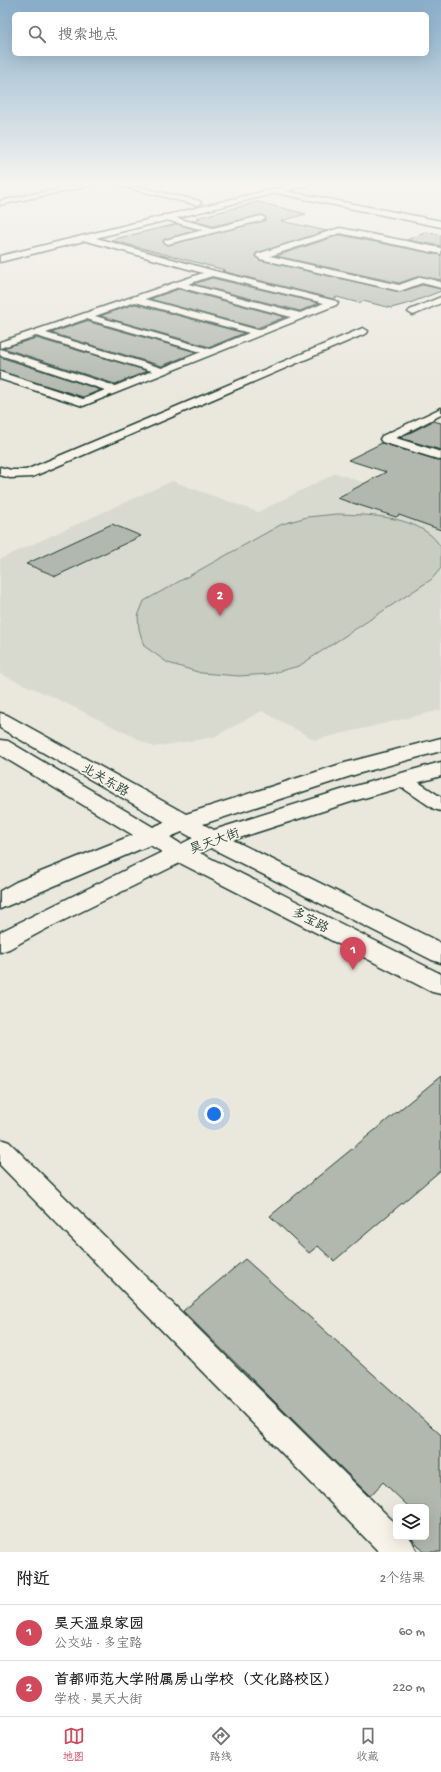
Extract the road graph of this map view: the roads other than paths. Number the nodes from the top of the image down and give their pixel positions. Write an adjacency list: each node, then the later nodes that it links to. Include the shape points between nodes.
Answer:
1 (19, 254): 4 (street)
2 (145, 254): 5 (street)
3 (265, 254): 7 (street, via 260,256 400,288 421,280)
4 (0, 259)
5 (212, 273): 6 (street); 12 (street, via 333,303)
6 (177, 284): 8 (street); 12 (street)
7 (441, 285)
8 (134, 299): 11 (street); 15 (street)
9 (441, 300): 10 (street)
10 (413, 312)
11 (85, 316): 14 (street); 18 (street)
12 (300, 316): 15 (street)
13 (363, 331): 24 (street, via 28,474)
14 (37, 333): 16 (street); 19 (street)
15 (259, 333): 18 (street)
16 (0, 346)
17 (0, 352): 21 (street)
18 (211, 352): 19 (street)
19 (162, 371): 21 (street)
20 (0, 376): 21 (street, via 83,403)
21 (116, 390)
22 (441, 411): 23 (street, via 386,439)
23 (441, 456)
24 (0, 471)
25 (0, 719): 31 (street, 北关东路)
26 (441, 744): 31 (street, 昊天大街, via 349,769)
27 (0, 746): 32 (street, 北关东路)
28 (441, 769): 29 (street, 昊天大街)
29 (403, 780): 30 (street); 33 (street, 昊天大街)
30 (441, 805)
31 (183, 823): 32 (street, 昊天大街); 33 (street, 北关东路)
32 (152, 836): 34 (street, 北关东路); 35 (street, 昊天大街, via 25,888)
33 (212, 840): 34 (street, 昊天大街); 37 (street, 多宝路)
34 (180, 853): 36 (street, 昊天大街); 38 (street, 多宝路)
35 (0, 901)
36 (0, 943)
37 (441, 954)
38 (441, 986)
39 (0, 1149): 40 (street)
40 (401, 1552)

